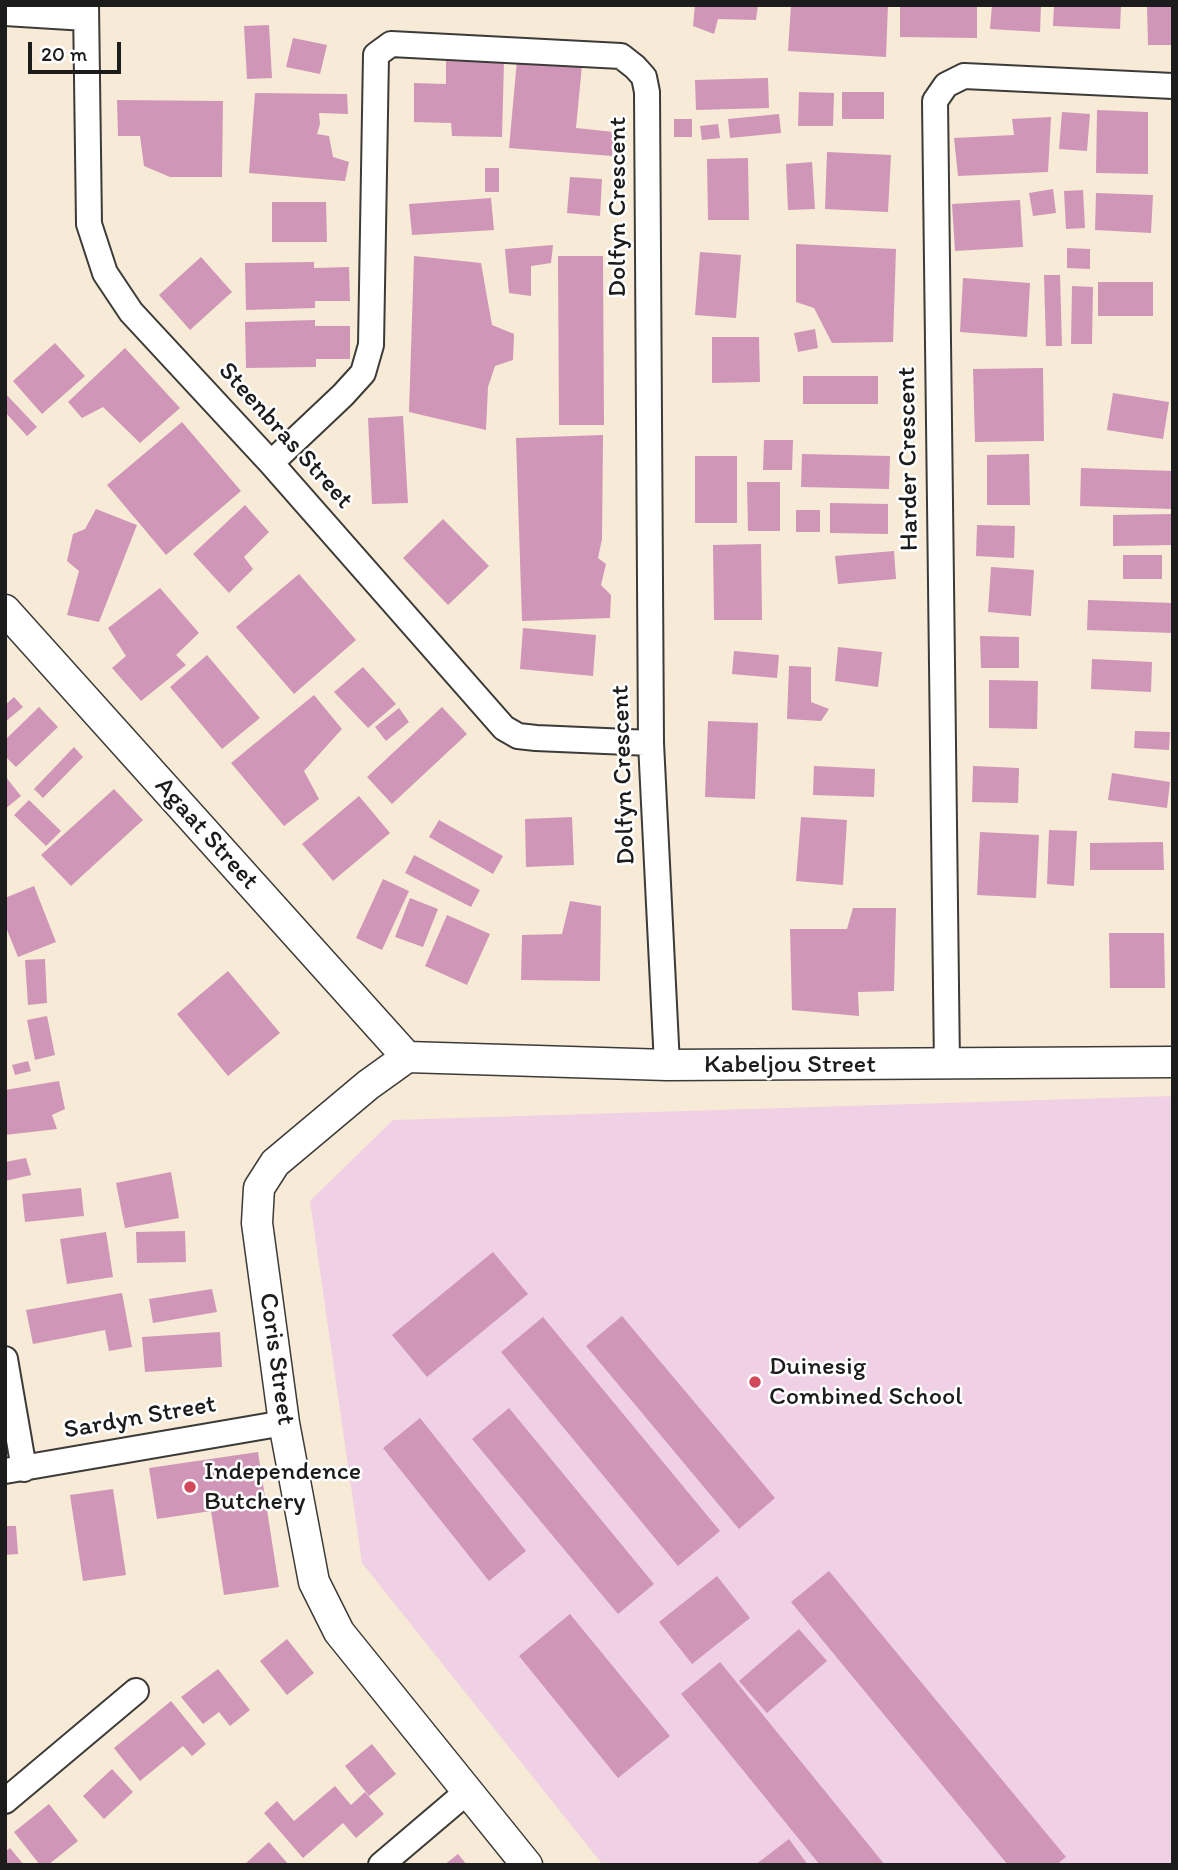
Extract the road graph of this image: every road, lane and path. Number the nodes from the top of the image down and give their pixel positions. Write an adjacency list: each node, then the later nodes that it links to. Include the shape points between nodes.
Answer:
1 (86, 12): 2 (street); 4 (street, Steenbras Street, via 89,224 105,273 131,312)
2 (5, 13)
3 (1173, 86): 10 (street, Harder Crescent, via 964,76 946,85 934,101)
4 (271, 463): 6 (street, Steenbras Street, via 504,728 536,738); 6 (street, Dolfyn Crescent, via 363,373 371,345 376,55 391,44 621,56 644,77 647,92)
5 (5, 610): 7 (street, Agaat Street)
6 (651, 743): 9 (street, Dolfyn Crescent)
7 (407, 1057): 9 (street, Kabeljou Street); 12 (street, Coris Street, via 275,1163 259,1188 257,1223)
8 (1173, 1062): 10 (street, Kabeljou Street)
9 (667, 1065): 10 (street, Kabeljou Street)
10 (947, 1065)
11 (5, 1359): 13 (street)
12 (284, 1423): 13 (street, Sardyn Street); 15 (street, Coris Street, via 314,1581 339,1632)
13 (15, 1470)
14 (136, 1691): 16 (street)
15 (468, 1791): 17 (street); 18 (street, Coris Street)
16 (5, 1801)
17 (381, 1865)
18 (527, 1865)

